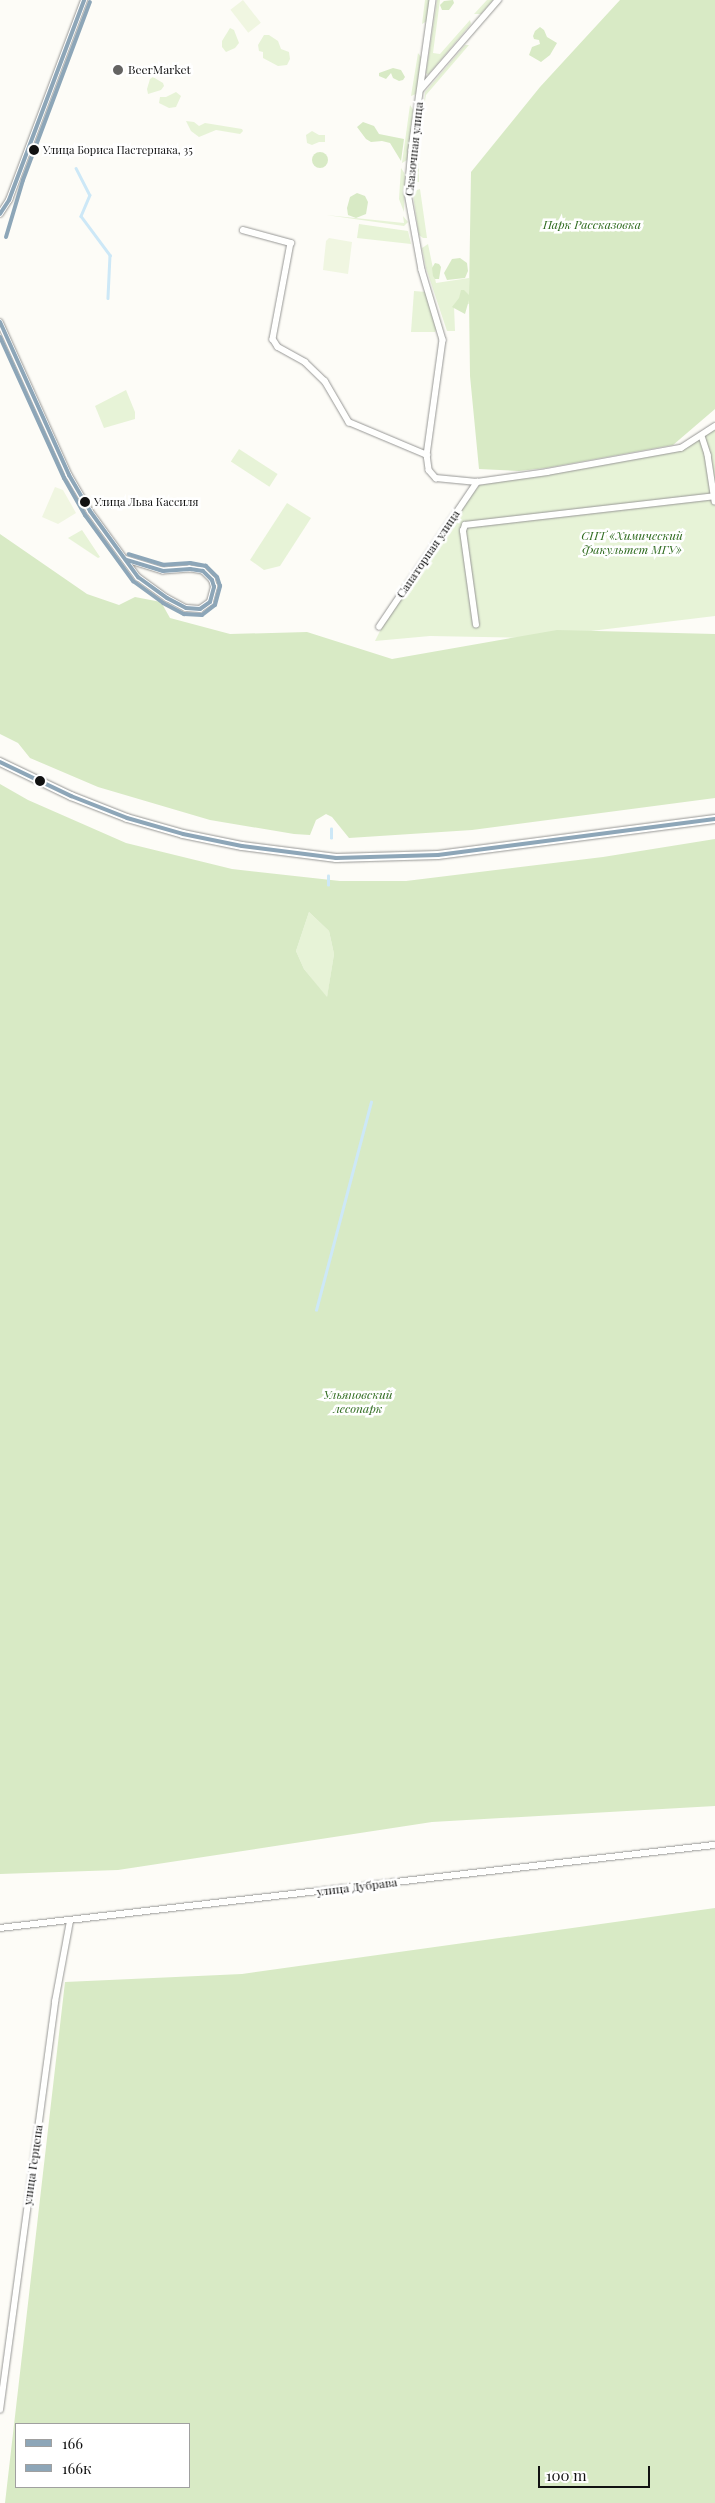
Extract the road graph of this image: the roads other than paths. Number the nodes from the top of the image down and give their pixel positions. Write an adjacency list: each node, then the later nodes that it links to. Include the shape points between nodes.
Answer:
1 (84, 0): 5 (street, via 9,200)
2 (434, 0): 4 (street, Сказочная улица)
3 (498, 0): 4 (street, Сказочная улица)
4 (421, 89): 10 (street, Сказочная улица, via 408,202 422,270 443,340)
5 (0, 214)
6 (243, 230): 10 (street, via 291,243 273,339 278,347 304,362 325,381 349,422)
7 (0, 322): 13 (street, via 69,475 90,511)
8 (715, 426): 9 (street)
9 (702, 436): 11 (street, via 681,448); 12 (street)
10 (427, 455): 11 (street, via 429,470 436,478)
11 (477, 482): 15 (street, Санаторная улица)
12 (715, 498): 14 (street, via 465,525 463,531)
13 (126, 560): 13 (street, via 138,577 177,604 194,609 210,602 214,587 203,571 164,572)
14 (476, 625)
15 (379, 627)
16 (0, 762): 17 (street, via 71,796 127,818 183,834 259,849 336,858 438,855)
17 (715, 819)
18 (714, 1845): 19 (street, улица Дубрава)
19 (70, 1921): 20 (street, улица Дубрава); 21 (street, улица Герцена, via 54,2002)
20 (0, 1928)
21 (0, 2410)

